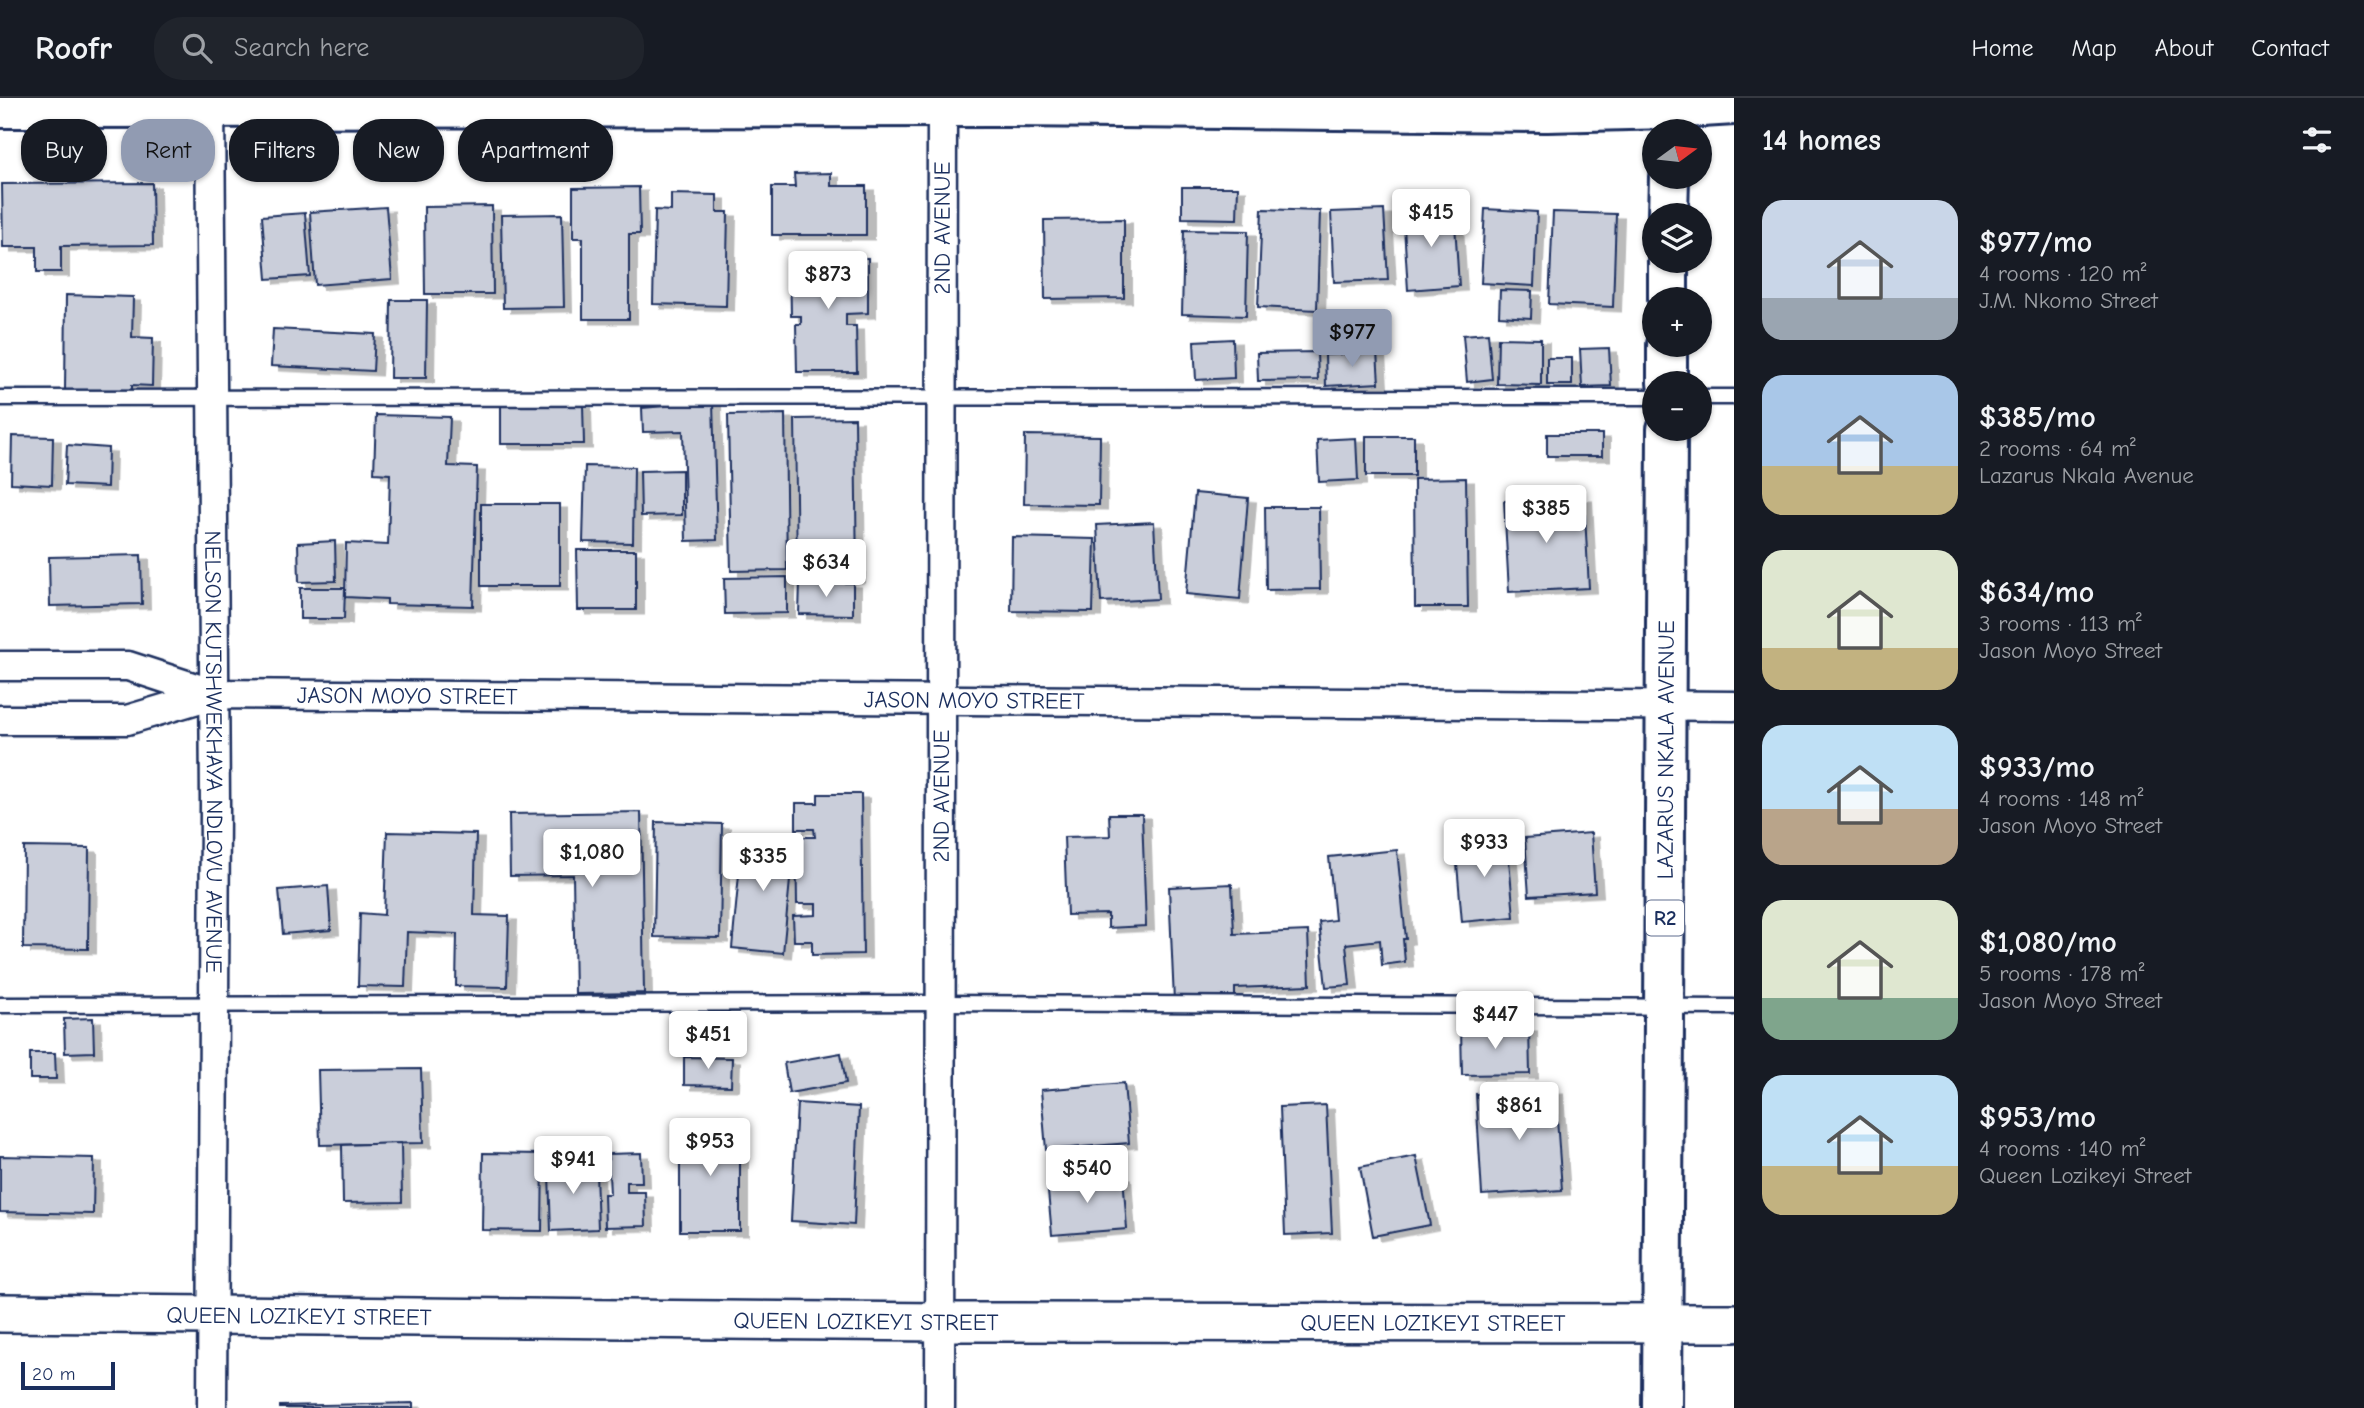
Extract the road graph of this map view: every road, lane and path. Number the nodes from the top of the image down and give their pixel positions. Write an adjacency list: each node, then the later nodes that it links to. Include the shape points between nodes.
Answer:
1 (942, 103): 2 (highway); 5 (highway); 6 (street, 2ND AVENUE)
2 (210, 104): 4 (highway); 11 (street, NELSON KUTSHWEKHAYA NDLOVU AVENUE)
3 (1734, 105): 5 (highway)
4 (0, 108)
5 (1669, 113)
6 (942, 396): 7 (lane); 11 (lane); 15 (street, 2ND AVENUE)
7 (1642, 397)
8 (1712, 397): 9 (lane)
9 (1734, 397)
10 (0, 398): 11 (lane)
11 (212, 398): 14 (street, NELSON KUTSHWEKHAYA NDLOVU AVENUE)
12 (1667, 441): 17 (highway, LAZARUS NKALA AVENUE / R2)
13 (0, 666): 14 (street, JASON MOYO STREET, via 128,666)
14 (214, 694): 15 (street, JASON MOYO STREET); 18 (street, JASON MOYO STREET, via 127,720); 21 (street, NELSON KUTSHWEKHAYA NDLOVU AVENUE)
15 (941, 701): 17 (street, JASON MOYO STREET); 19 (street, 2ND AVENUE)
16 (1734, 706): 17 (street, JASON MOYO STREET)
17 (1665, 707): 23 (highway, LAZARUS NKALA AVENUE / R2)
18 (0, 720)
19 (941, 1003): 21 (lane); 23 (lane); 26 (street, 2ND AVENUE)
20 (0, 1005): 21 (lane)
21 (215, 1005): 25 (street, NELSON KUTSHWEKHAYA NDLOVU AVENUE)
22 (1734, 1007): 23 (lane)
23 (1665, 1008): 27 (highway, LAZARUS NKALA AVENUE / R2)
24 (0, 1314): 25 (street, QUEEN LOZIKEYI STREET)
25 (213, 1316): 26 (street, QUEEN LOZIKEYI STREET); 29 (street, NELSON KUTSHWEKHAYA NDLOVU AVENUE)
26 (941, 1322): 27 (street, QUEEN LOZIKEYI STREET); 30 (street, 2ND AVENUE)
27 (1663, 1323): 28 (street, QUEEN LOZIKEYI STREET); 31 (highway, LAZARUS NKALA AVENUE / R2)
28 (1734, 1323)
29 (212, 1408)
30 (940, 1408)
31 (1662, 1408)

